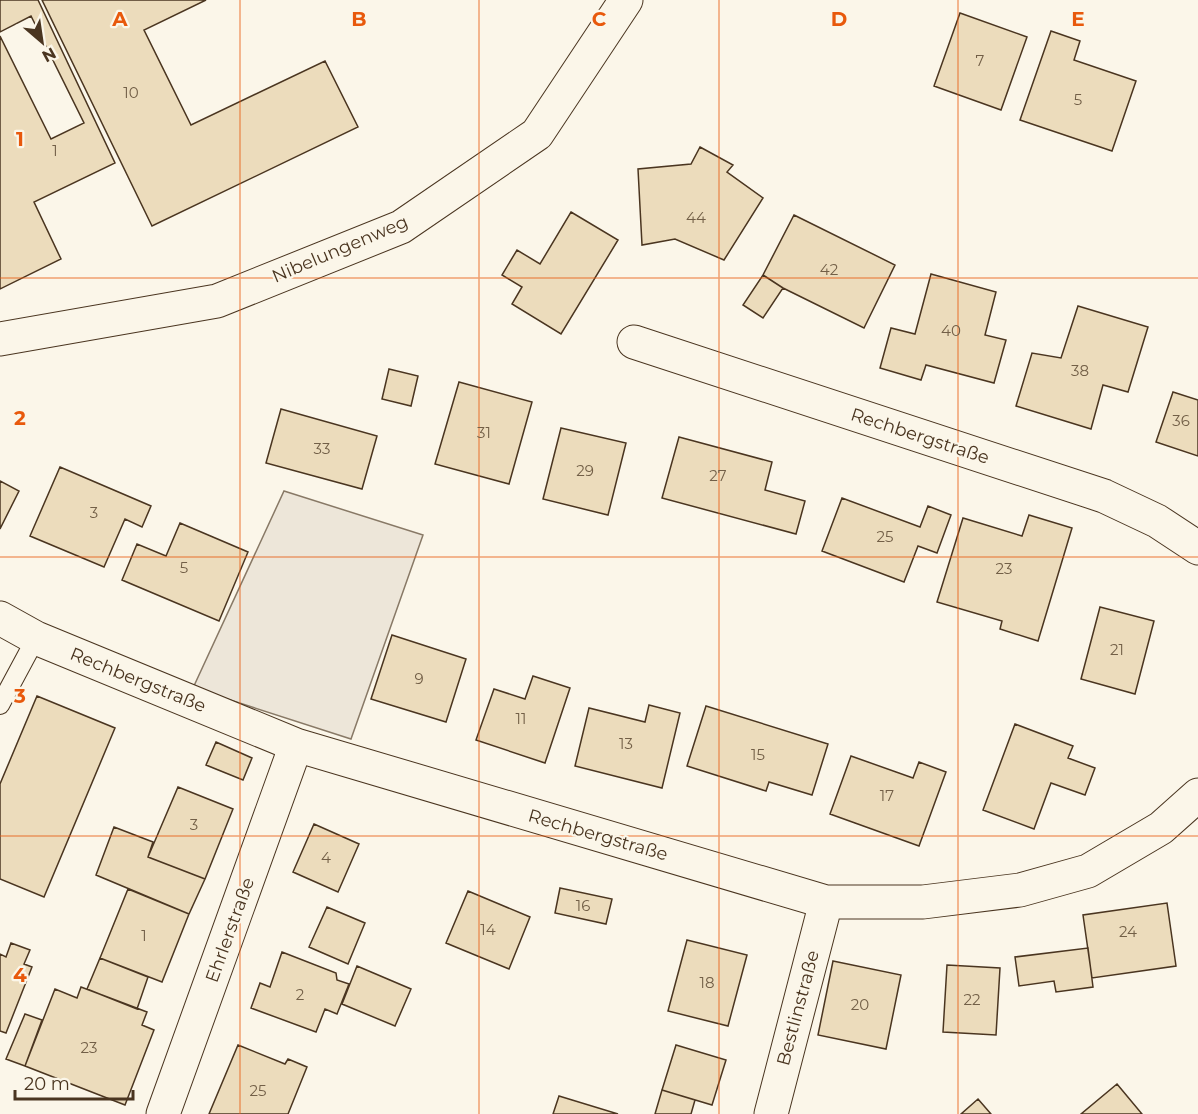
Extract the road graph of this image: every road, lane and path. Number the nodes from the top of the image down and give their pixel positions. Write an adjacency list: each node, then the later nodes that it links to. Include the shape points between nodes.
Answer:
1 (626, 0): 2 (street, Nibelungenweg, via 537,134 400,227 217,301)
2 (0, 339)
3 (634, 342): 4 (street, Rechbergstraße, via 1104,496 1157,521)
4 (1198, 548)
5 (0, 618): 6 (street, Rechbergstraße)
6 (36, 638): 7 (lane); 8 (street, Rechbergstraße)
7 (0, 705)
8 (296, 745): 10 (street, Rechbergstraße); 11 (street, Ehrlerstraße)
9 (1198, 795): 10 (street, Rechbergstraße, via 1161,828 1088,871 1020,890 923,902)
10 (826, 902): 12 (street, Bestlinstraße)
11 (163, 1114)
12 (771, 1114)

